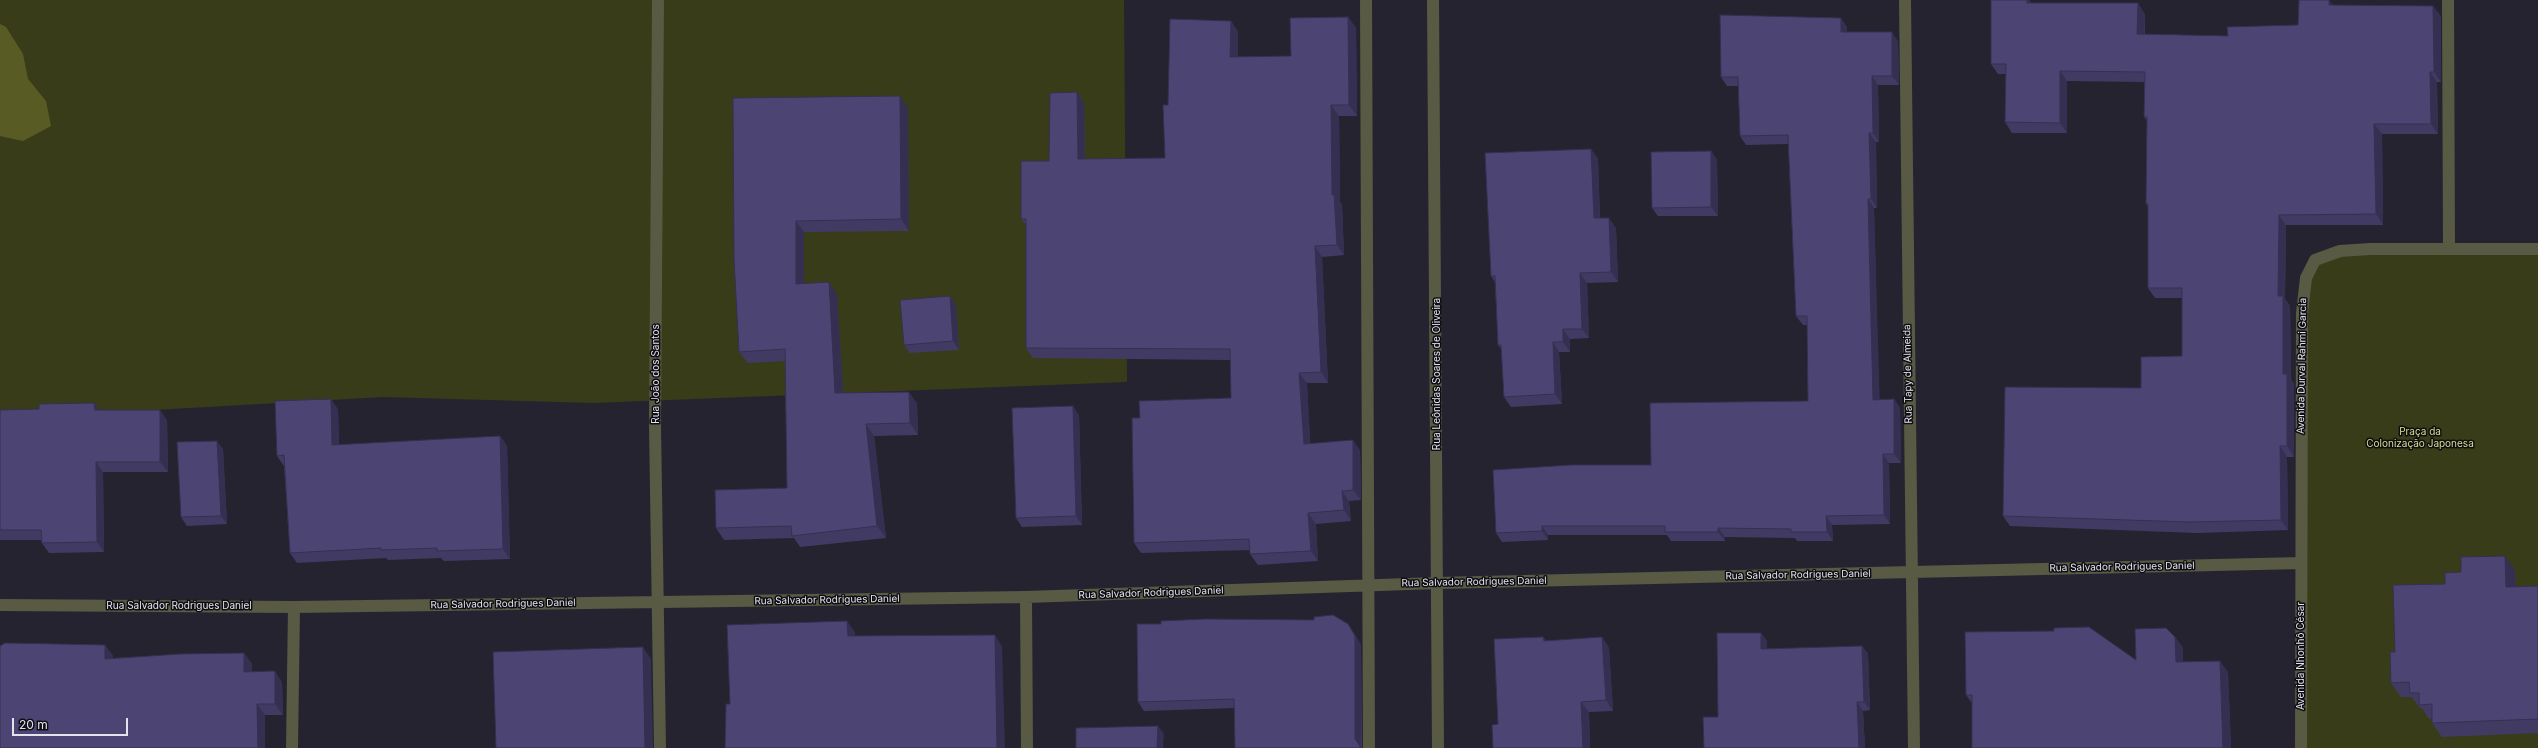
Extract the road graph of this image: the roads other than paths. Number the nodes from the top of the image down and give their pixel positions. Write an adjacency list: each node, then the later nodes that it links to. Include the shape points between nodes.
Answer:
1 (658, 0): 13 (street, Rua João dos Santos, via 655,426)
2 (1366, 0): 11 (street)
3 (1434, 0): 10 (street, Rua Leônidas Soares de Oliveira)
4 (1904, 0): 9 (street, Rua Tapy de Almeida)
5 (2448, 0): 6 (street)
6 (2450, 248): 7 (street, Avenida Durval Rahmi Garcia); 8 (street, Avenida Durval Rahmi Garcia, via 2340,251 2315,260 2306,278 2302,298)
7 (2538, 249)
8 (2301, 563): 9 (street, Rua Salvador Rodrigues Daniel); 22 (street, Avenida Nhonhô César)
9 (1910, 572): 10 (street, Rua Salvador Rodrigues Daniel); 21 (street, Rua Tapy de Almeida)
10 (1438, 583): 11 (street, Rua Salvador Rodrigues Daniel); 20 (street, Rua Leônidas Soares de Oliveira)
11 (1369, 585): 12 (street, Rua Salvador Rodrigues Daniel); 19 (street)
12 (1026, 597): 13 (street, Rua Salvador Rodrigues Daniel); 18 (street)
13 (659, 602): 15 (street, Rua Salvador Rodrigues Daniel); 17 (street, Rua João dos Santos)
14 (0, 605): 15 (street, Rua Salvador Rodrigues Daniel)
15 (294, 607): 16 (street)
16 (292, 748)
17 (660, 748)
18 (1027, 748)
19 (1369, 748)
20 (1438, 748)
21 (1914, 748)
22 (2301, 748)

